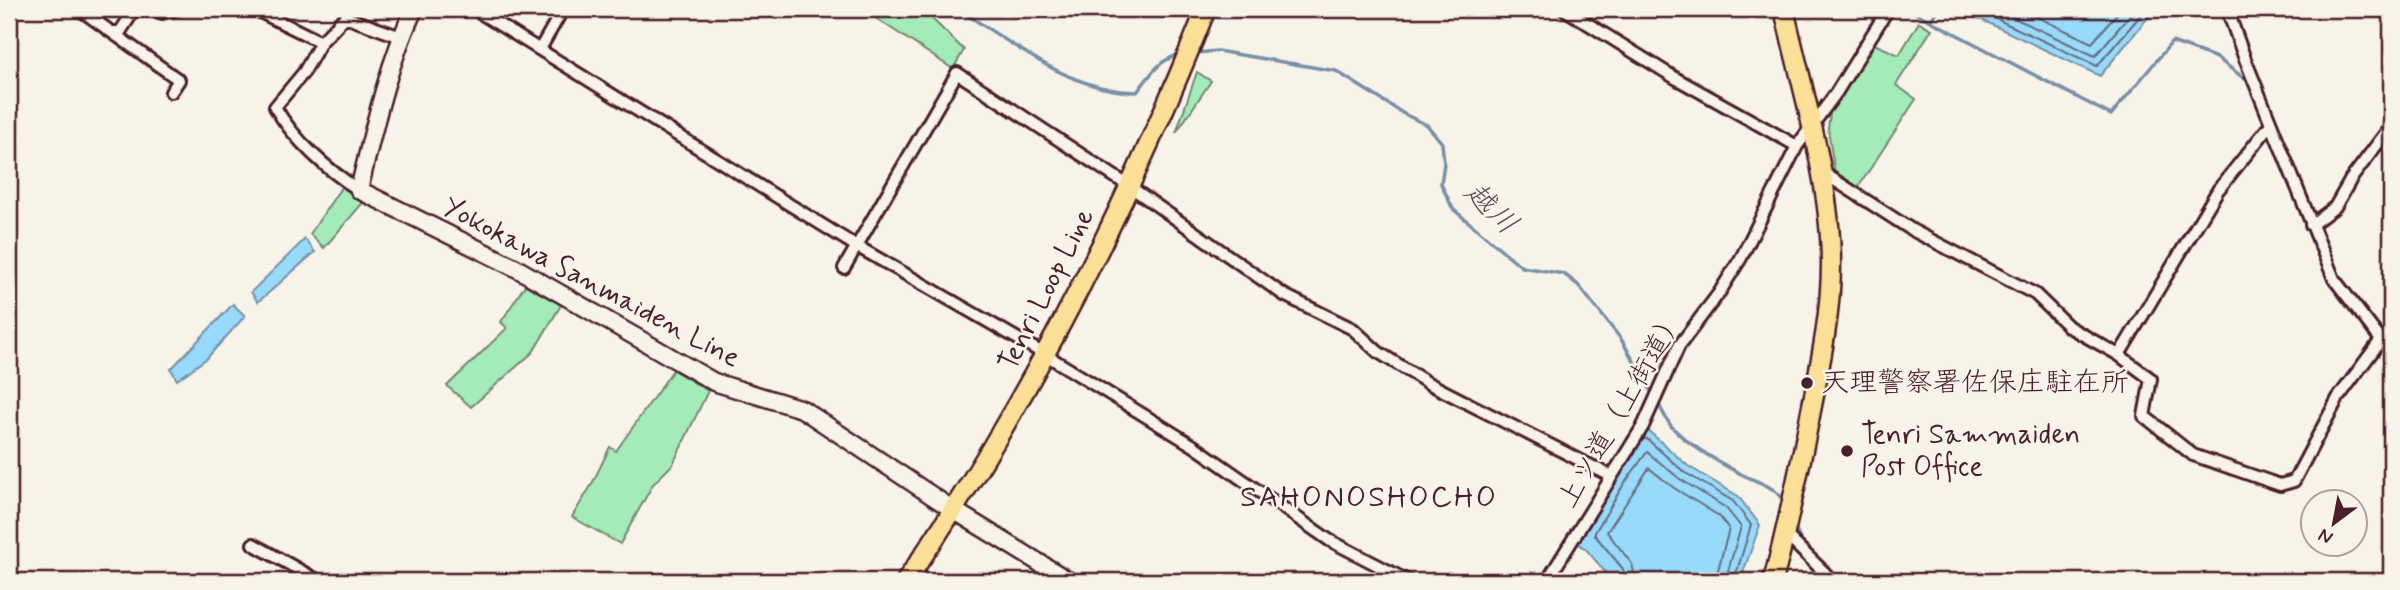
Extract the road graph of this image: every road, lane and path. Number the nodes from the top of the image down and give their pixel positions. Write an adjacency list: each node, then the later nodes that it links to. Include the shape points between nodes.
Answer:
1 (79, 9): 14 (street)
2 (135, 9): 14 (street, via 120,32)
3 (150, 9): 4 (street, via 162,13)
4 (177, 9)
5 (254, 9): 16 (street)
6 (414, 9): 15 (main road)
7 (474, 9): 17 (street)
8 (563, 9): 17 (street)
9 (1206, 9): 24 (main road, Tenri Loop Line)
10 (1564, 9): 22 (street)
11 (1784, 9): 21 (main road)
12 (1888, 9): 21 (street, 上ツ道（上街道）)
13 (2227, 9): 19 (street)
14 (112, 32): 18 (street, via 179,80)
15 (401, 37): 16 (street, via 345,17); 25 (main road)
16 (321, 42): 25 (street, via 275,107 336,176)
17 (540, 48): 27 (street)
18 (171, 92)
19 (2272, 124): 26 (street); 31 (street, via 2218,190)
20 (2391, 126): 26 (street, via 2335,207)
21 (1810, 127): 22 (street, 上ツ道（上街道）); 23 (main road)
22 (1797, 146): 32 (street, 上ツ道（上街道）, via 1741,258 1679,346 1643,426)
23 (1820, 171): 31 (street, via 1912,230 2035,294 2069,327); 34 (main road, via 1831,264 1828,311)
24 (1129, 186): 27 (street, via 957,73); 30 (main road, Tenri Loop Line); 32 (street, via 1284,295 1353,329 1378,352 1418,377)
25 (359, 190): 33 (main road, Yokokawa Sanmaiden Line, via 516,268 714,382 803,410)
26 (2311, 225): 29 (street, via 2334,279)
27 (856, 246): 28 (street); 30 (street)
28 (844, 268)
29 (2386, 343): 31 (street, via 2338,398 2294,481 2280,485 2193,455 2144,416 2151,379)
30 (1046, 355): 33 (main road, Tenri Loop Line); 39 (street, via 1194,446 1329,540)
31 (2119, 355)
32 (1611, 476): 40 (street, 上ツ道（上街道）)
33 (955, 511): 37 (main road, Tenri Loop Line); 38 (main road, Yokokawa Sanmaiden Line)
34 (1786, 535): 41 (main road); 42 (street)
35 (253, 544): 36 (street)
36 (319, 581)
37 (906, 581)
38 (1069, 581)
39 (1408, 581)
40 (1547, 581)
41 (1773, 581)
42 (1829, 581)

